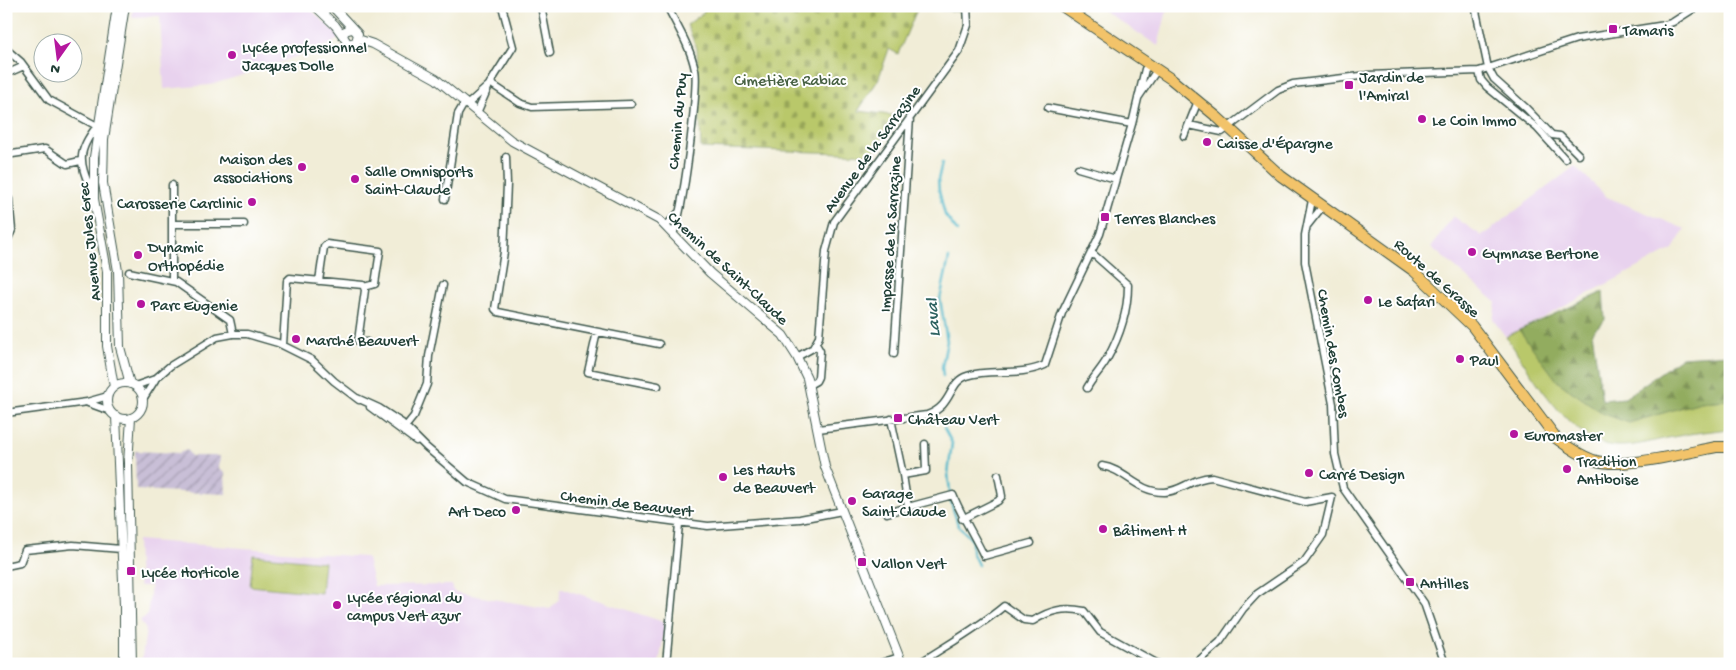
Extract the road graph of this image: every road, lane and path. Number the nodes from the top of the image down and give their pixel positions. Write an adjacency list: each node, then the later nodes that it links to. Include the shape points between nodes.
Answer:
1 (118, 6): 33 (street, Avenue Jules Grec)
2 (125, 6): 71 (street, Avenue Jules Grec, via 104,140 103,177 118,271 120,347)
3 (315, 6): 15 (street)
4 (332, 6): 14 (street)
5 (502, 6): 24 (street, via 513,47)
6 (541, 6): 18 (street)
7 (667, 6): 49 (street, Chemin du Puy, via 696,72 684,187)
8 (967, 6): 30 (street, Avenue de la Sarrazine, via 968,25 959,51)
9 (1062, 6): 13 (main road, Route de Grasse)
10 (1070, 6): 13 (main road, Route de Grasse)
11 (1475, 6): 21 (street)
12 (1698, 6): 21 (street, via 1665,25 1577,39)
13 (1083, 20): 19 (main road, Route de Grasse)
14 (352, 29): 15 (street); 16 (street, via 358,34)
15 (343, 36): 16 (street, via 348,44 354,44)
16 (358, 39): 26 (street, Chemin de Saint-Claude, via 436,79)
17 (6, 49): 20 (street)
18 (550, 53)
19 (1152, 65): 25 (main road, Route de Grasse); 31 (street, via 1154,73 1138,98)
20 (24, 66): 23 (street); 33 (street, via 49,100)
21 (1488, 68): 22 (street); 37 (street, via 1500,86 1552,135 1560,136)
22 (1479, 71): 34 (street, via 1306,81 1278,90); 39 (street, via 1487,87 1538,128)
23 (6, 74)
24 (490, 84): 26 (street); 27 (street, via 532,107); 29 (street)
25 (1198, 100): 32 (street); 34 (main road, Route de Grasse)
26 (466, 103): 29 (street, Chemin de Saint-Claude); 46 (street, via 458,114)
27 (631, 104)
28 (1048, 108): 31 (street)
29 (477, 113): 52 (street, Chemin de Saint-Claude, via 512,141)
30 (910, 117): 66 (street, Avenue de la Sarrazine, via 834,222 828,236 821,324); 68 (street, Impasse de la Sarrazine)
31 (1132, 124): 42 (street)
32 (1190, 125): 34 (street, via 1217,133); 35 (street)
33 (97, 126): 40 (street, via 87,139); 45 (street, Avenue Jules Grec)
34 (1228, 128): 47 (main road, Route de Grasse, via 1262,161)
35 (1184, 136)
36 (6, 155): 40 (street, via 45,149 67,164)
37 (1579, 155)
38 (506, 157): 62 (street, via 504,252 495,309)
39 (1566, 159)
40 (80, 161): 45 (street)
41 (1078, 168): 42 (street)
42 (1116, 179): 56 (street)
43 (172, 185): 50 (street)
44 (6, 197): 55 (street, via 9,199 12,230)
45 (94, 199): 74 (street, Avenue Jules Grec, via 107,271 108,346)
46 (445, 199)
47 (1312, 200): 48 (main road, Route de Grasse); 53 (street, Chemin des Combes)
48 (1322, 207): 53 (street); 88 (main road, Route de Grasse, via 1402,262 1459,313 1557,439 1571,449 1609,463)
49 (678, 213): 52 (street, Chemin du Puy); 54 (street, Chemin du Puy)
50 (172, 224): 51 (street); 58 (street)
51 (244, 224)
52 (666, 226): 54 (street, Chemin de Saint-Claude)
53 (1306, 227): 108 (street, Chemin des Combes, via 1305,262 1333,404 1335,454 1343,488 1424,603)
54 (673, 233): 69 (street, Chemin de Saint-Claude, via 710,273 778,330)
55 (6, 243)
56 (1092, 253): 75 (street, via 1128,285 1128,296 1126,316 1116,339 1106,361); 83 (street, via 1062,313 1045,365 1034,370 968,375 957,382 939,410)
57 (129, 272): 58 (street)
58 (172, 280): 63 (street, via 230,320)
59 (319, 281): 61 (street, via 363,284); 61 (street, via 327,244 380,251 375,284); 67 (street, via 290,278 287,281)
60 (442, 285): 84 (street, via 427,384 414,416)
61 (364, 287): 64 (street, via 358,341)
62 (597, 332): 65 (street); 73 (street, via 588,372)
63 (233, 334): 67 (street, Chemin de Beauvert, via 247,334); 70 (street, Chemin de Beauvert, via 217,337 202,345)
64 (367, 342)
65 (658, 344)
66 (816, 344): 69 (street); 72 (street, Avenue de la Sarrazine, via 820,351 818,377)
67 (283, 345): 77 (street, Chemin de Beauvert, via 312,360)
68 (894, 354)
69 (797, 357): 72 (street, Chemin de Saint-Claude)
70 (155, 379): 71 (street, Chemin de Beauvert); 78 (street, Chemin de Beauvert)
71 (133, 385): 74 (street); 78 (street)
72 (809, 385): 85 (street, Chemin de Saint-Claude)
73 (658, 386)
74 (114, 387): 76 (street)
75 (1087, 388)
76 (108, 396): 79 (street); 81 (street)
77 (357, 398): 84 (street, Chemin de Beauvert, via 380,408); 87 (street, Chemin de Beauvert)
78 (143, 399): 82 (street, via 141,409)
79 (87, 402): 80 (street); 81 (street)
80 (6, 413)
81 (113, 413): 82 (street); 98 (street)
82 (131, 418): 102 (street, via 128,463)
83 (892, 419): 85 (street); 90 (street)
84 (406, 426): 87 (street, Chemin de Beauvert)
85 (818, 429): 93 (street, Chemin de Saint-Claude, via 825,467)
86 (924, 444): 90 (street, via 926,470)
87 (426, 447): 96 (street, Chemin de Beauvert, via 466,482 505,499)
88 (1730, 447)
89 (1102, 466): 107 (street, via 1108,466 1151,491 1176,490 1199,477 1212,477 1304,502 1332,497 1323,535 1304,562 1257,594 1220,642)
90 (903, 475): 92 (street)
91 (998, 475): 95 (street, via 1002,496 998,501)
92 (908, 507): 94 (street); 95 (street, via 953,495)
93 (842, 511): 96 (street, Chemin de Beauvert, via 751,523); 100 (street, Chemin de Saint-Claude)
94 (887, 513)
95 (962, 519): 97 (street, via 984,556)
96 (679, 524): 103 (street)
97 (1031, 543)
98 (122, 548): 99 (street, via 73,545 25,550 20,563); 101 (street)
99 (6, 566)
100 (900, 660): 104 (street)
101 (124, 664)
102 (132, 664)
103 (666, 664)
104 (878, 664)
105 (918, 664): 106 (street, via 984,623 1004,606 1024,620 1033,621 1067,607 1084,611 1100,632)
106 (1158, 664)
107 (1195, 664)
108 (1445, 664)

